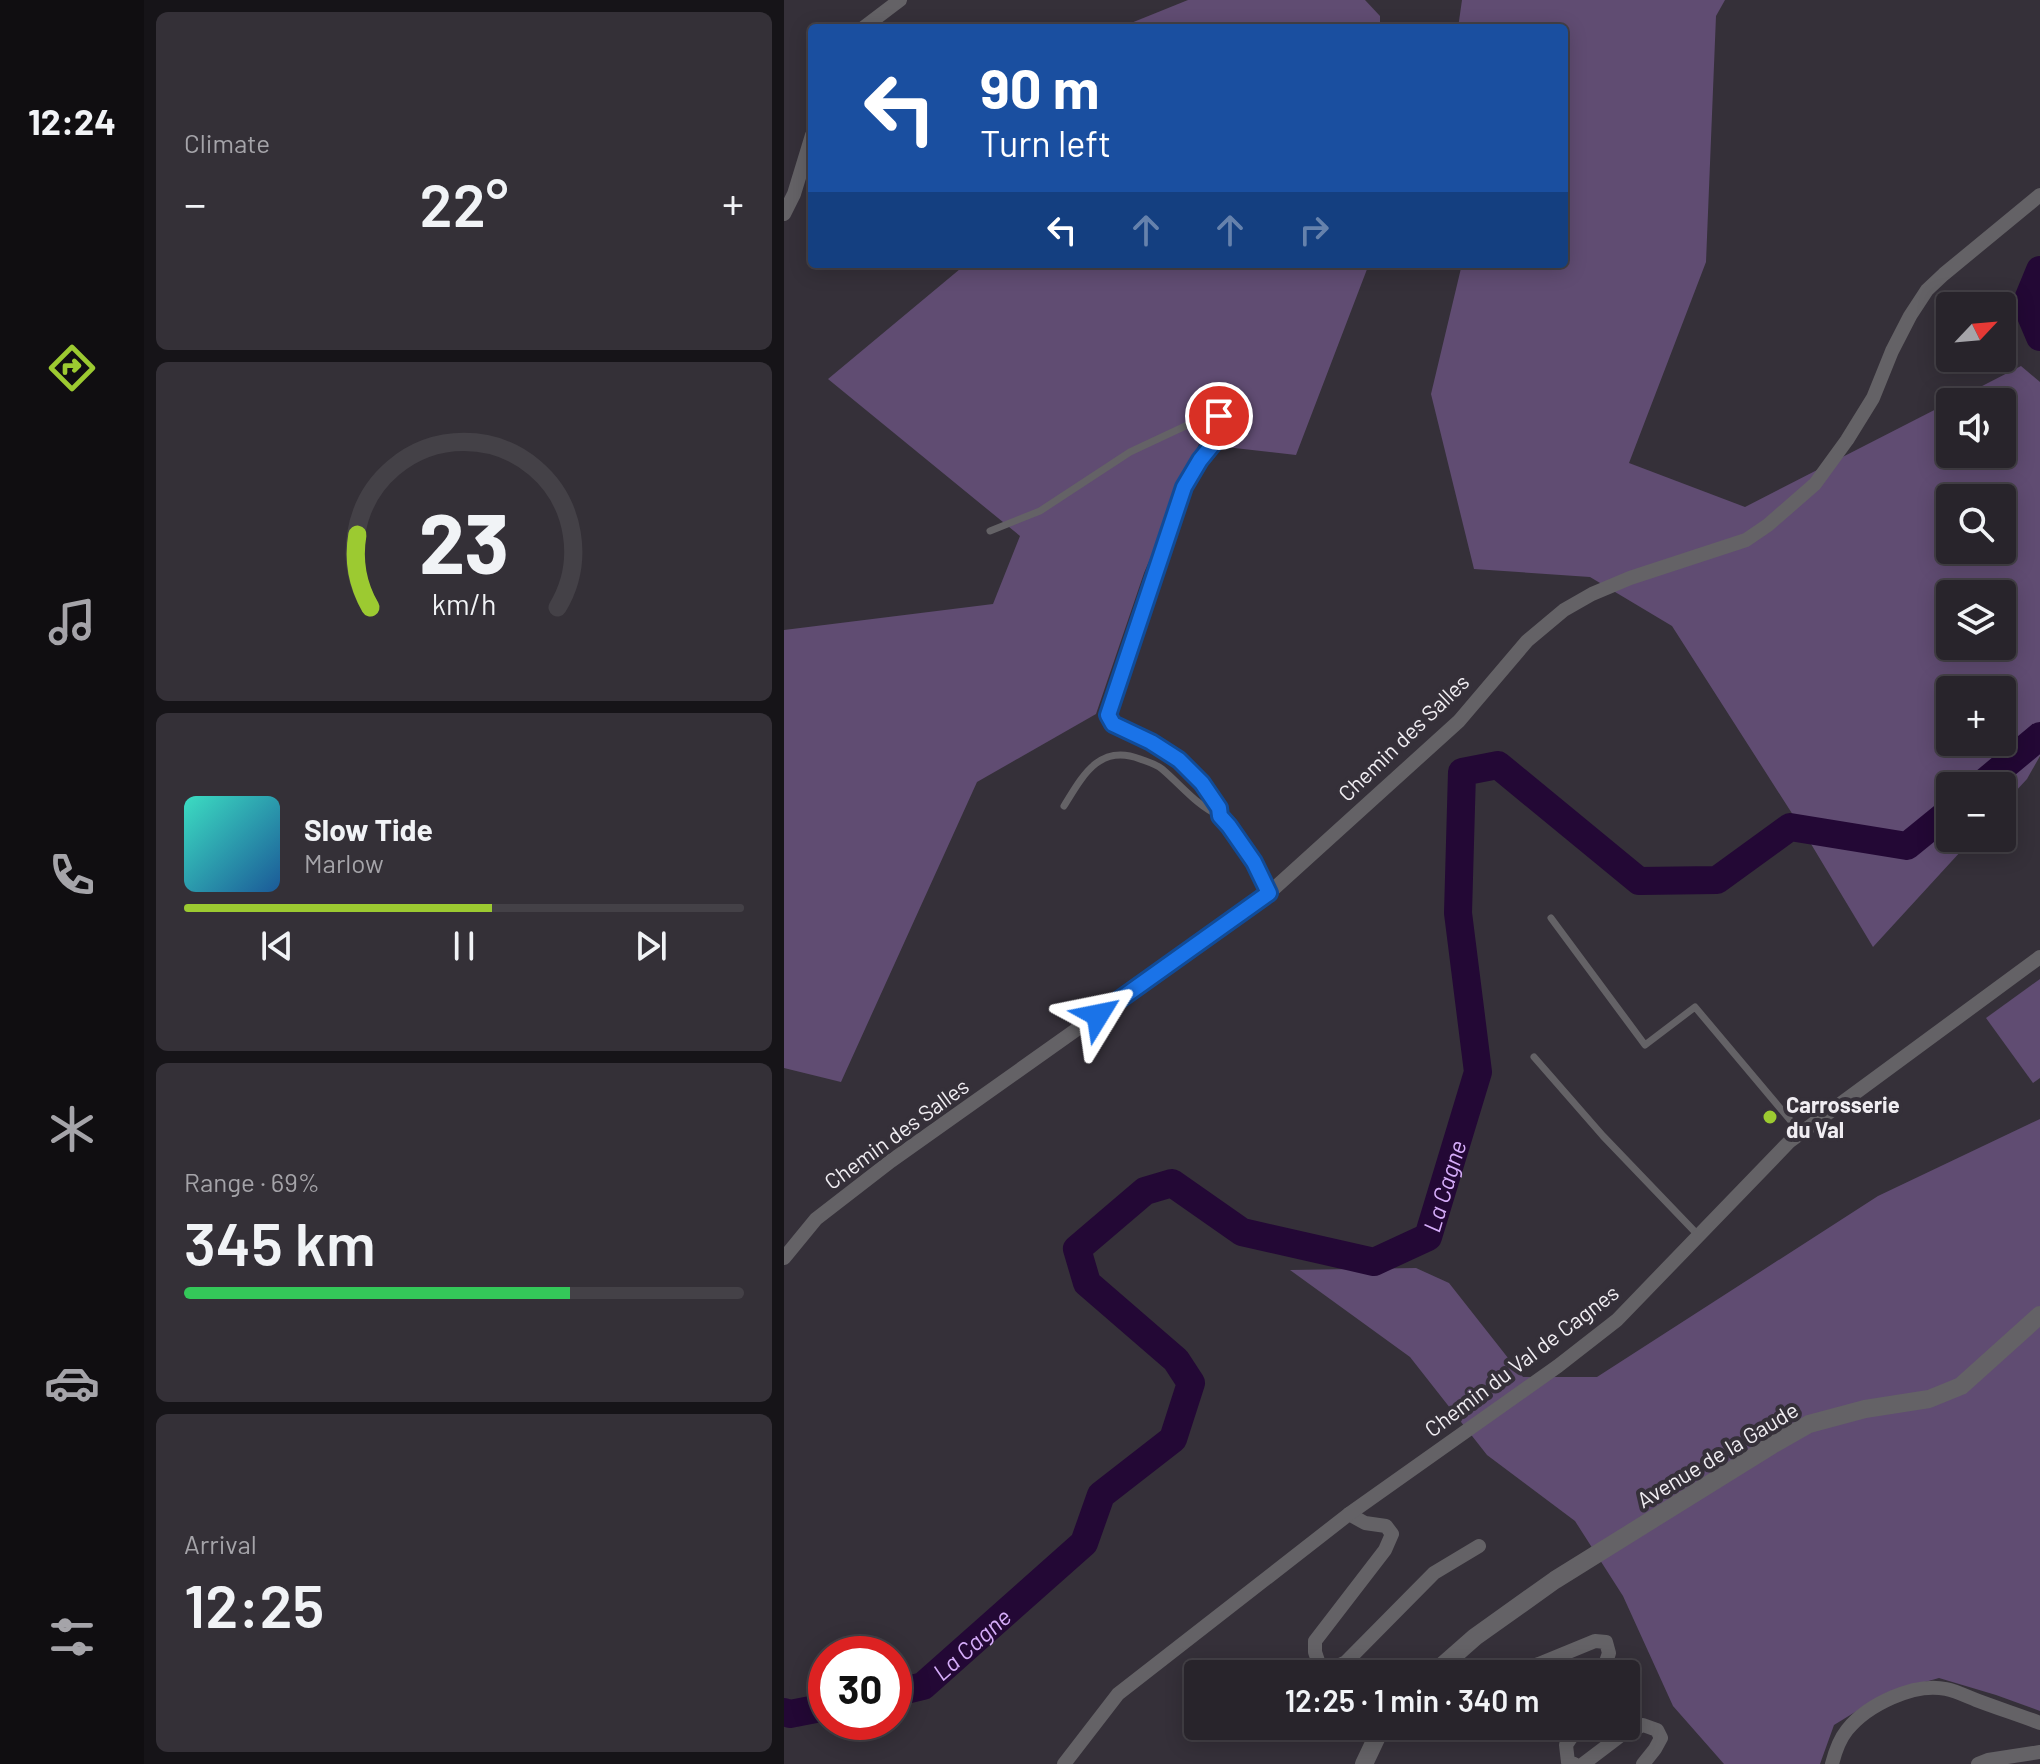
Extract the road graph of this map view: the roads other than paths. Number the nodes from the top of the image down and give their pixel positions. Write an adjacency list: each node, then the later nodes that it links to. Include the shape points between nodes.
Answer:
1 (900, 0): 2 (street)
2 (868, 24)
3 (808, 148): 5 (street)
4 (2040, 195): 9 (street, Chemin des Salles, via 1927,290 1873,398 1815,484 1746,540 1630,578 1564,610 1527,641 1459,721)
5 (784, 214)
6 (990, 531): 8 (lane, via 1040,511 1130,452 1211,414 1219,416 1221,430 1184,487 1108,715 1113,724 1179,760 1202,783)
7 (1064, 806): 8 (lane, via 1099,760 1131,755 1158,766)
8 (1220, 816): 9 (lane)
9 (1269, 893): 15 (street, Chemin des Salles, via 891,1161 816,1219)
10 (1551, 918): 13 (lane, via 1645,1045 1695,1007)
11 (2040, 957): 13 (street, Chemin du Val de Cagnes)
12 (1534, 1057): 14 (lane)
13 (1801, 1133): 14 (street, Chemin du Val de Cagnes)
14 (1698, 1236): 17 (street, Chemin du Val de Cagnes, via 1617,1320)
15 (784, 1258)
16 (2040, 1315): 19 (street, Avenue de la Gaude, via 1961,1386 1929,1399 1809,1424 1772,1445 1555,1580)
17 (1349, 1514): 18 (street, via 1386,1526 1392,1534 1315,1641 1319,1664 1333,1668 1346,1662 1434,1573); 26 (street, Chemin du Val de Cagnes, via 1118,1694)
18 (1479, 1546)
19 (1449, 1660)
20 (1549, 1660): 21 (street, via 1595,1641 1606,1642)
21 (1607, 1660)
22 (2040, 1723): 31 (street, via 1946,1689 1925,1688 1878,1704 1859,1718 1840,1741)
23 (1377, 1740): 27 (street)
24 (1569, 1740): 28 (street, via 1568,1762)
25 (2040, 1752): 32 (street)
26 (1064, 1764)
27 (1364, 1764)
28 (1574, 1764)
29 (1583, 1764): 30 (street, via 1643,1725 1657,1730 1661,1738)
30 (1643, 1764)
31 (1832, 1764)
32 (1978, 1764)

